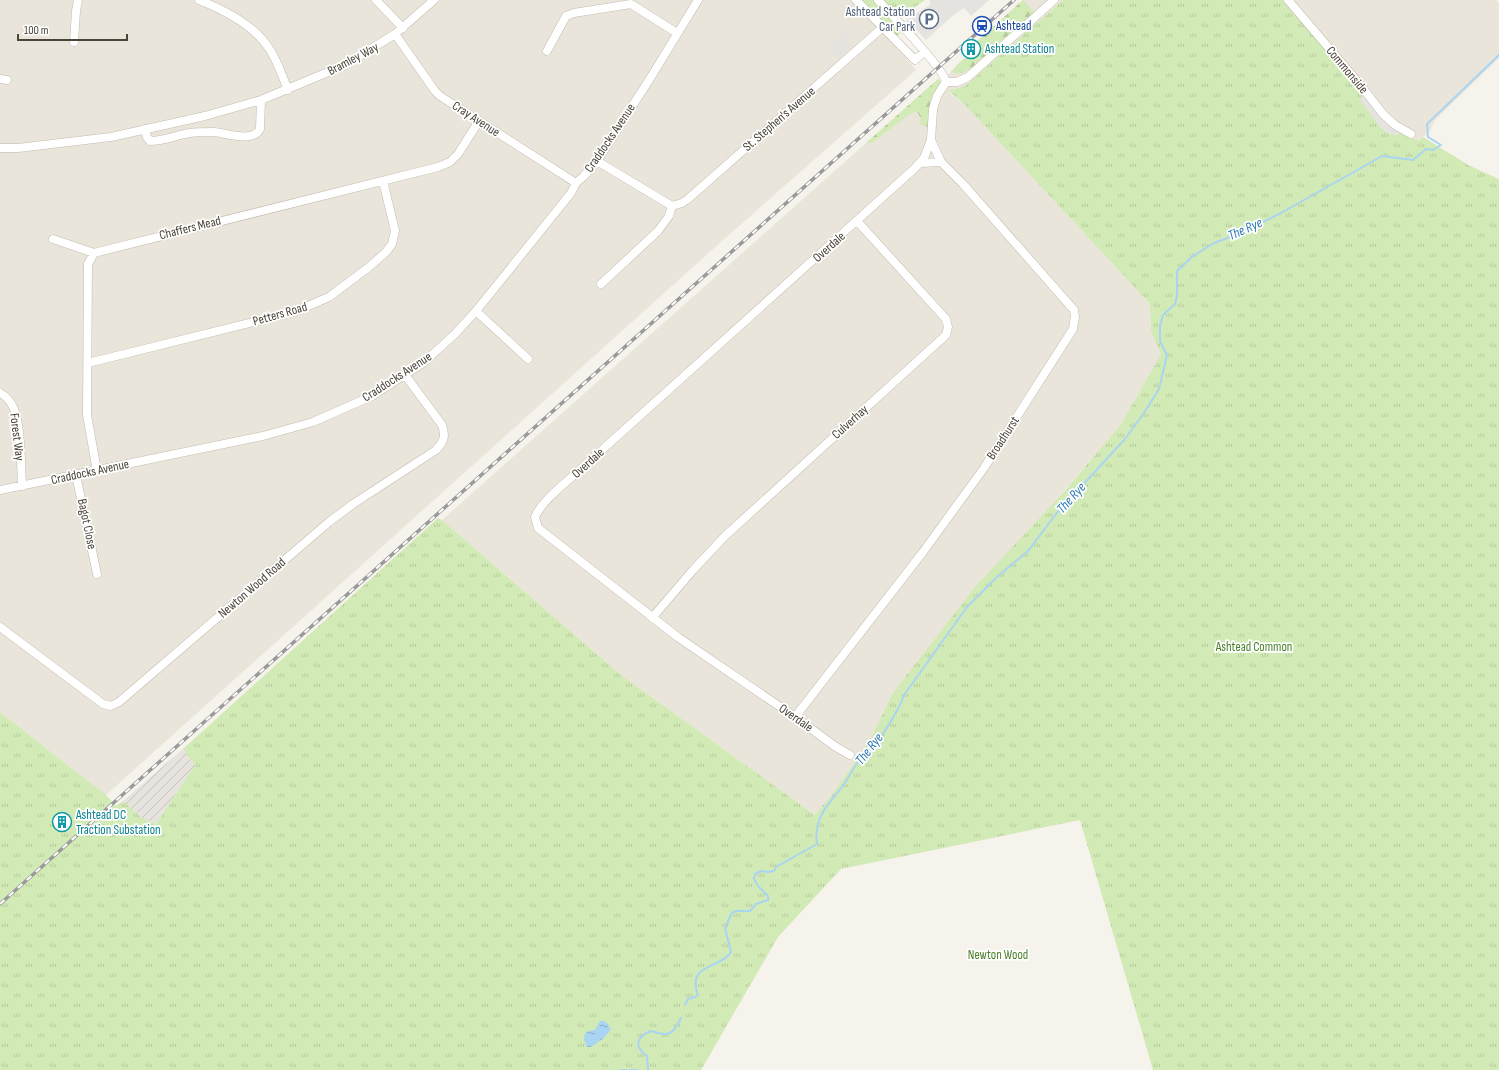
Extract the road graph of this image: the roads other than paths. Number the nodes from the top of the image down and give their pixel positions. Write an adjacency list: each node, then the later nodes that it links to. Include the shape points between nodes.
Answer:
1 (78, 0): 15 (street)
2 (199, 0): 19 (street, via 239,20 262,40 270,49)
3 (376, 0): 12 (street)
4 (434, 0): 12 (street, Bramley Way)
5 (698, 0): 13 (street, Craddocks Avenue)
6 (856, 0): 11 (street)
7 (878, 0): 17 (street)
8 (1054, 0): 18 (street, via 968,77 957,82)
9 (1288, 0): 23 (street, Commonside, via 1383,114 1394,125)
10 (632, 2): 13 (street); 16 (street, via 566,16)
11 (883, 27): 17 (street, via 915,60); 31 (street, St. Stephen's Avenue, via 688,199 682,204)
12 (403, 28): 14 (street, Bramley Way)
13 (677, 32): 26 (street, Craddocks Avenue)
14 (396, 34): 19 (street, Bramley Way, via 345,65); 21 (street, Cray Avenue, via 435,91)
15 (74, 42)
16 (546, 51)
17 (924, 52): 18 (street, via 943,74)
18 (946, 82): 24 (street, Broadhurst, via 937,96 933,109)
19 (288, 90): 20 (street, Bramley Way)
20 (261, 100): 22 (street, Bramley Way); 22 (street, via 260,130 254,136 215,132 189,133 150,141)
21 (479, 121): 29 (street, Chaffers Mead, via 450,162); 30 (street, Cray Avenue)
22 (145, 129): 25 (street, Bramley Way, via 69,143)
23 (1411, 134)
24 (931, 140): 27 (street, Broadhurst); 28 (street, Overdale)
25 (0, 148)
26 (597, 161): 30 (street, Craddocks Avenue); 31 (street)
27 (941, 162): 28 (street); 48 (street, Broadhurst, via 1074,310 1073,329 984,468 923,552)
28 (920, 163): 32 (street, Overdale)
29 (383, 181): 34 (street, Chaffers Mead); 38 (street, Petters Road, via 395,231 392,244 369,267 329,297 294,312)
30 (576, 183): 36 (street, Craddocks Avenue, via 571,193)
31 (672, 206): 35 (street, via 669,216 658,231)
32 (857, 221): 46 (street, Culverhay, via 946,319 946,335 725,536); 46 (street, Overdale, via 583,467 538,511 535,517 538,528)
33 (53, 239): 34 (street)
34 (94, 253): 38 (street, via 88,264)
35 (601, 284)
36 (476, 311): 37 (street); 39 (street, Craddocks Avenue, via 433,354)
37 (528, 359)
38 (88, 363): 41 (street, via 87,415)
39 (405, 375): 41 (street, Craddocks Avenue, via 346,409 291,429); 47 (street, Newton Wood Road, via 442,425 445,434 443,443 329,522 119,702 111,706 103,704)
40 (0, 393): 43 (street, Forest Way, via 6,396 14,409 18,426)
41 (97, 470): 42 (street, Craddocks Avenue)
42 (76, 475): 43 (street, Craddocks Avenue); 45 (street, Bagot Close)
43 (22, 486): 44 (street, Craddocks Avenue)
44 (0, 490)
45 (97, 574)
46 (652, 618): 48 (street, Overdale)
47 (0, 627)
48 (795, 717): 49 (street, Overdale)
49 (850, 755)

